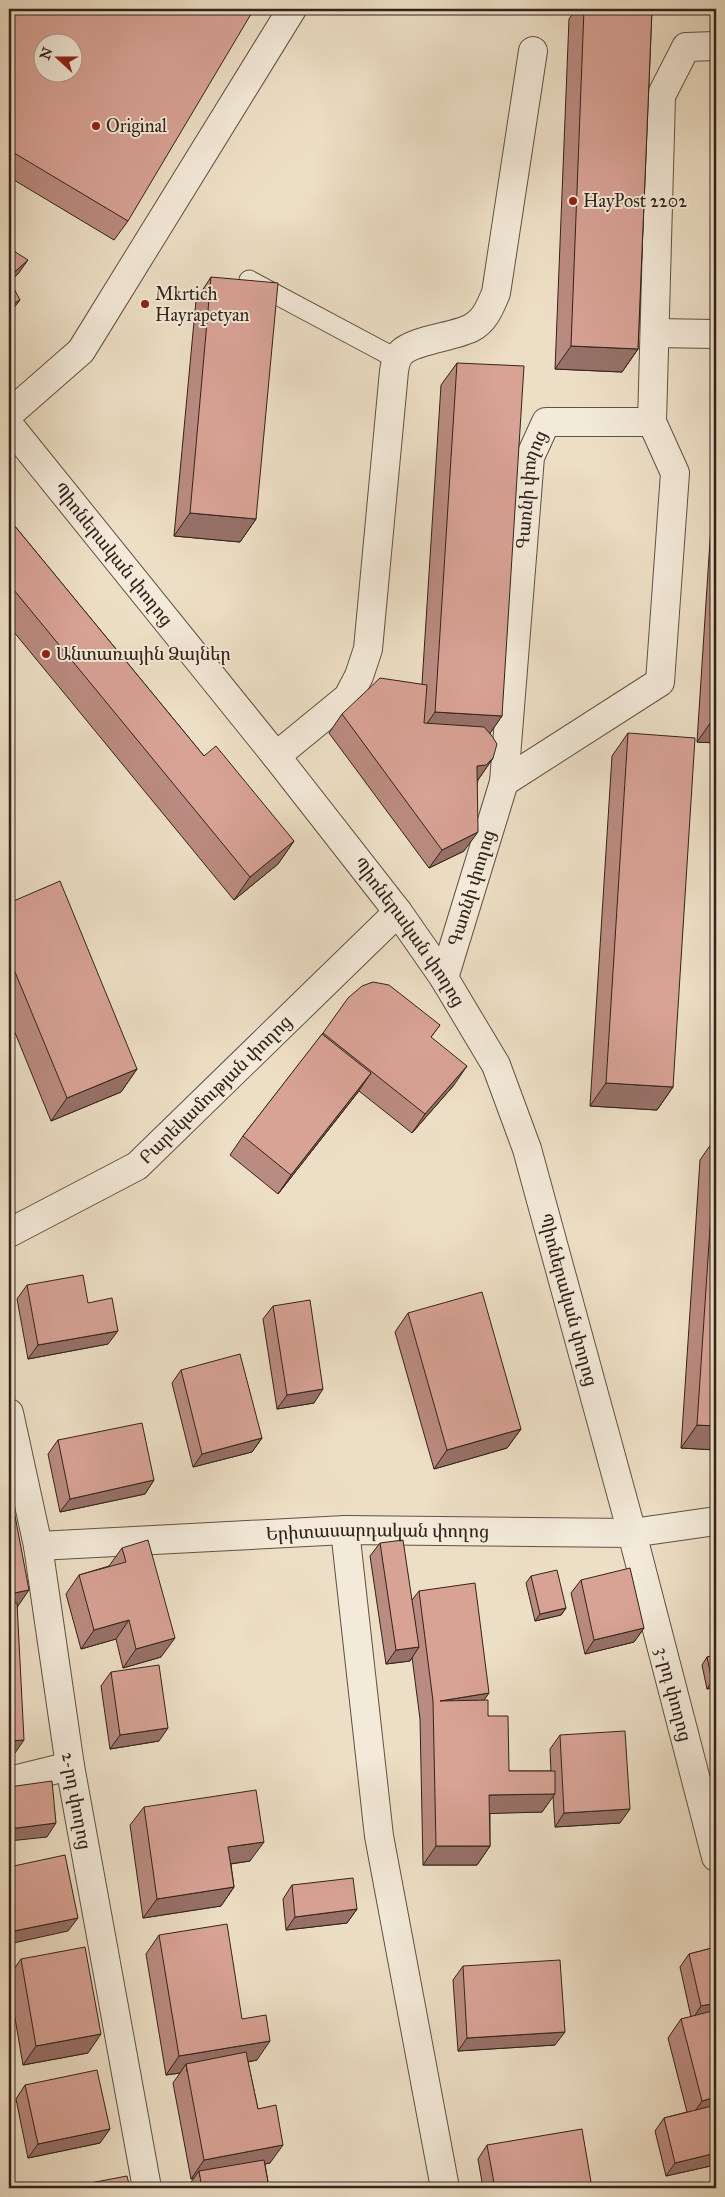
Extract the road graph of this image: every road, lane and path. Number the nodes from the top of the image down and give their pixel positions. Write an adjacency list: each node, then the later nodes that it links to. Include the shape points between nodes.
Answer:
1 (292, 9): 8 (street, via 81,351)
2 (716, 46): 5 (street, via 686,47 661,96)
3 (533, 51): 7 (street, via 496,293 486,316 471,328 402,351)
4 (250, 280): 7 (lane)
5 (655, 333): 6 (street); 9 (street)
6 (716, 334)
7 (396, 359): 11 (street, via 368,649 360,676 348,697)
8 (9, 414)
9 (652, 422): 12 (street, via 675,473 660,682); 12 (street, Գառնի փողոց, via 546,422 530,457)
10 (9, 425): 11 (street, Պիոներական փողոց)
11 (276, 756): 13 (street, Պիոներական փողոց)
12 (504, 782): 14 (street, Գառնի փողոց)
13 (398, 912): 14 (street, Պիոներական փողոց); 15 (street, Բարեկամության փողոց, via 137,1166)
14 (444, 978): 19 (street, Պիոներական փողոց, via 496,1065 527,1149)
15 (9, 1233)
16 (9, 1413): 20 (street, 2-րդ փողոց)
17 (716, 1521): 19 (street, Երիտասարդական փողոց)
18 (345, 1530): 19 (street, Երիտասարդական փողոց); 20 (street, Երիտասարդական փողոց); 25 (street, via 379,1836)
19 (632, 1533): 23 (street, 3-րդ փողոց)
20 (38, 1546): 21 (street, 2-րդ փողոց)
21 (70, 1766): 22 (street); 24 (street, 2-րդ փողոց)
22 (9, 1781)
23 (716, 1857)
24 (147, 2188)
25 (445, 2188)

